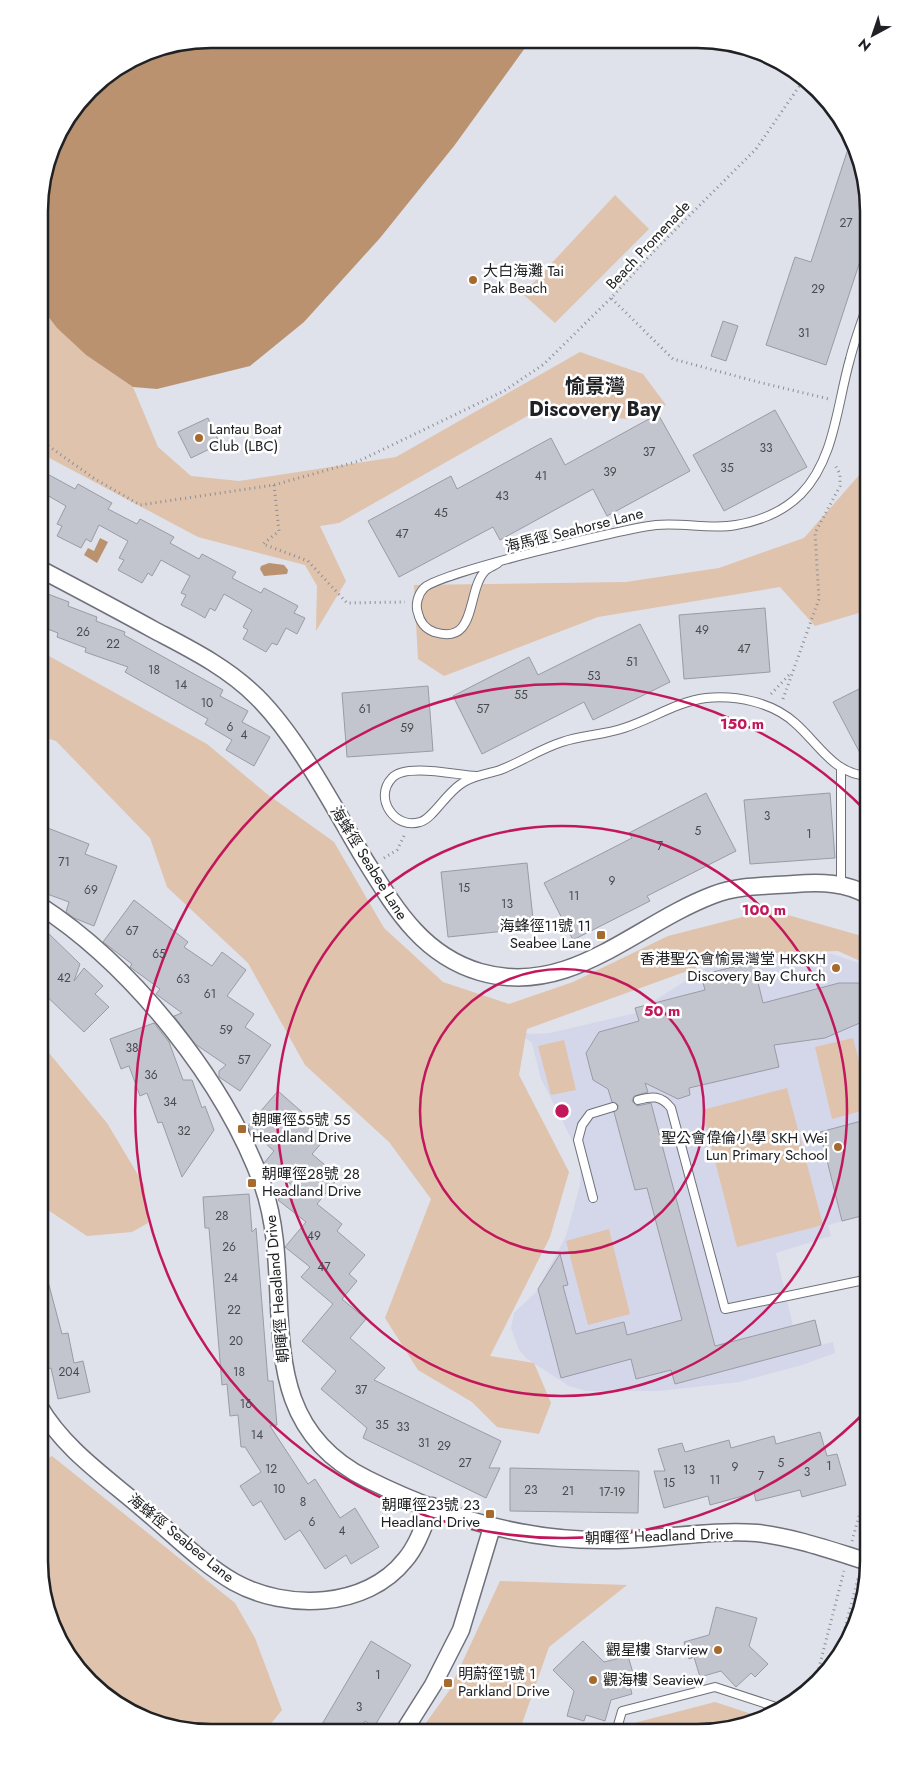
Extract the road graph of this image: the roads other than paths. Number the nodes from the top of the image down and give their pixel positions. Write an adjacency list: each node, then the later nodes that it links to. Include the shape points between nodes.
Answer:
1 (860, 328): 2 (lane, 海馬徑 Seahorse Lane, via 824,457 801,494 781,510 758,521 734,526 634,527)
2 (498, 563): 2 (lane, 海馬徑 Seahorse Lane, via 485,570 479,580 470,616 464,626 454,633 442,634 430,631 421,622 417,611 424,588)
3 (48, 573): 7 (street, 海蜂徑 Seabee Lane, via 194,651 243,684 287,732 402,918 438,952 472,969 512,978 560,972 716,893 819,882)
4 (841, 769): 5 (lane, via 794,722 778,712 761,704 724,697 687,702 623,728 561,742 501,770); 6 (lane); 7 (lane)
5 (476, 776): 5 (lane, via 455,787 422,822 410,824 389,812 386,788 402,771 414,769)
6 (860, 776)
7 (841, 884): 8 (street, 海蜂徑 Seabee Lane)
8 (860, 892)
9 (48, 912): 15 (street, 朝暉徑 Headland Drive, via 92,945 143,995 192,1057 238,1131 270,1208 283,1365 302,1418 324,1447 352,1470)
10 (638, 1100): 13 (lane, via 658,1096 671,1108 725,1310)
11 (613, 1107): 12 (lane, via 590,1114 579,1133)
12 (593, 1198)
13 (860, 1281)
14 (48, 1419): 15 (street, 海蜂徑 Seabee Lane, via 64,1441 208,1563 234,1582 276,1598 321,1601 374,1586 405,1560)
15 (432, 1506): 16 (street, 朝暉徑 Headland Drive)
16 (492, 1527): 17 (street, 朝暉徑 Headland Drive, via 603,1540 753,1533); 19 (street, via 460,1630 433,1685)
17 (860, 1559)
18 (772, 1706): 20 (lane, via 715,1687 622,1711)
19 (408, 1724)
20 (618, 1724)

